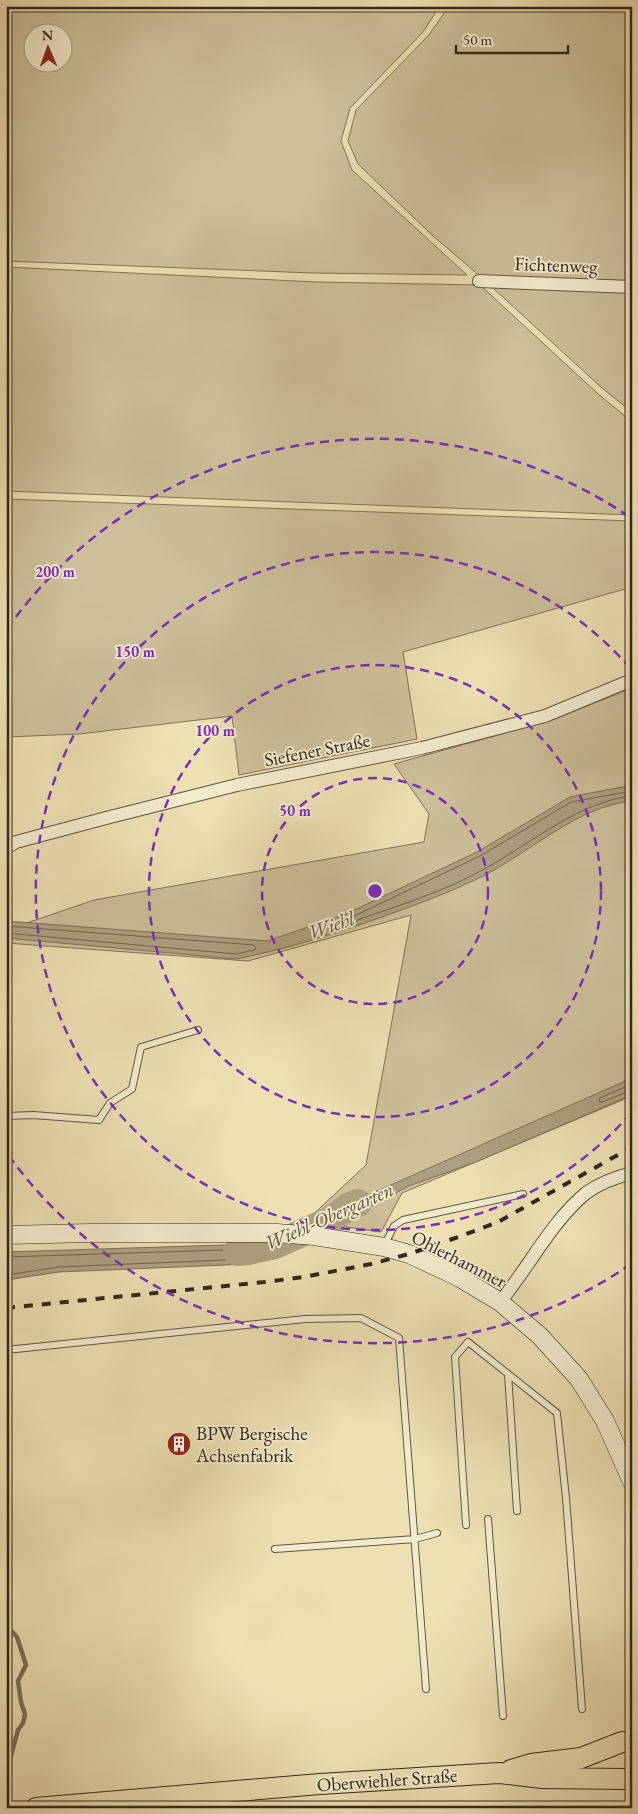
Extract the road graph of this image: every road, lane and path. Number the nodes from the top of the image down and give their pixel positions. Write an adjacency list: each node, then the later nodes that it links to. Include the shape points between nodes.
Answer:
1 (479, 281): 2 (street, Fichtenweg)
2 (632, 287)
3 (632, 680): 4 (street, Siefener Straße, via 546,716 422,748 237,785 16,842)
4 (6, 848)
5 (198, 1030): 6 (lane, via 142,1048 132,1089 110,1103 100,1120)
6 (6, 1116)
7 (632, 1172): 11 (street, via 612,1178 587,1192 566,1212)
8 (523, 1194): 10 (lane, Ohlerhammer, via 403,1220 394,1226)
9 (6, 1235): 10 (street, Ohlerhammer, via 277,1233)
10 (384, 1247): 11 (street, Ohlerhammer, via 408,1254 460,1278)
11 (500, 1302): 14 (street, Ohlerhammer, via 540,1336 579,1379 605,1420)
12 (6, 1350): 19 (lane, via 306,1319 360,1318 399,1338)
13 (508, 1374): 15 (lane); 17 (lane, via 468,1342 454,1357); 22 (lane, via 557,1413)
14 (632, 1482)
15 (517, 1511)
16 (488, 1519): 23 (lane)
17 (466, 1525)
18 (437, 1532): 19 (lane)
19 (415, 1539): 20 (lane); 21 (lane)
20 (275, 1549)
21 (426, 1689)
22 (582, 1709)
23 (503, 1716)
24 (627, 1738): 25 (main road, Oberwiehler Straße, via 581,1758 531,1764); 26 (main road, via 618,1752 618,1761 620,1771)
25 (500, 1773): 26 (main road, Oberwiehler Straße); 27 (main road, Oberwiehler Straße)
26 (629, 1781)
27 (45, 1807)

